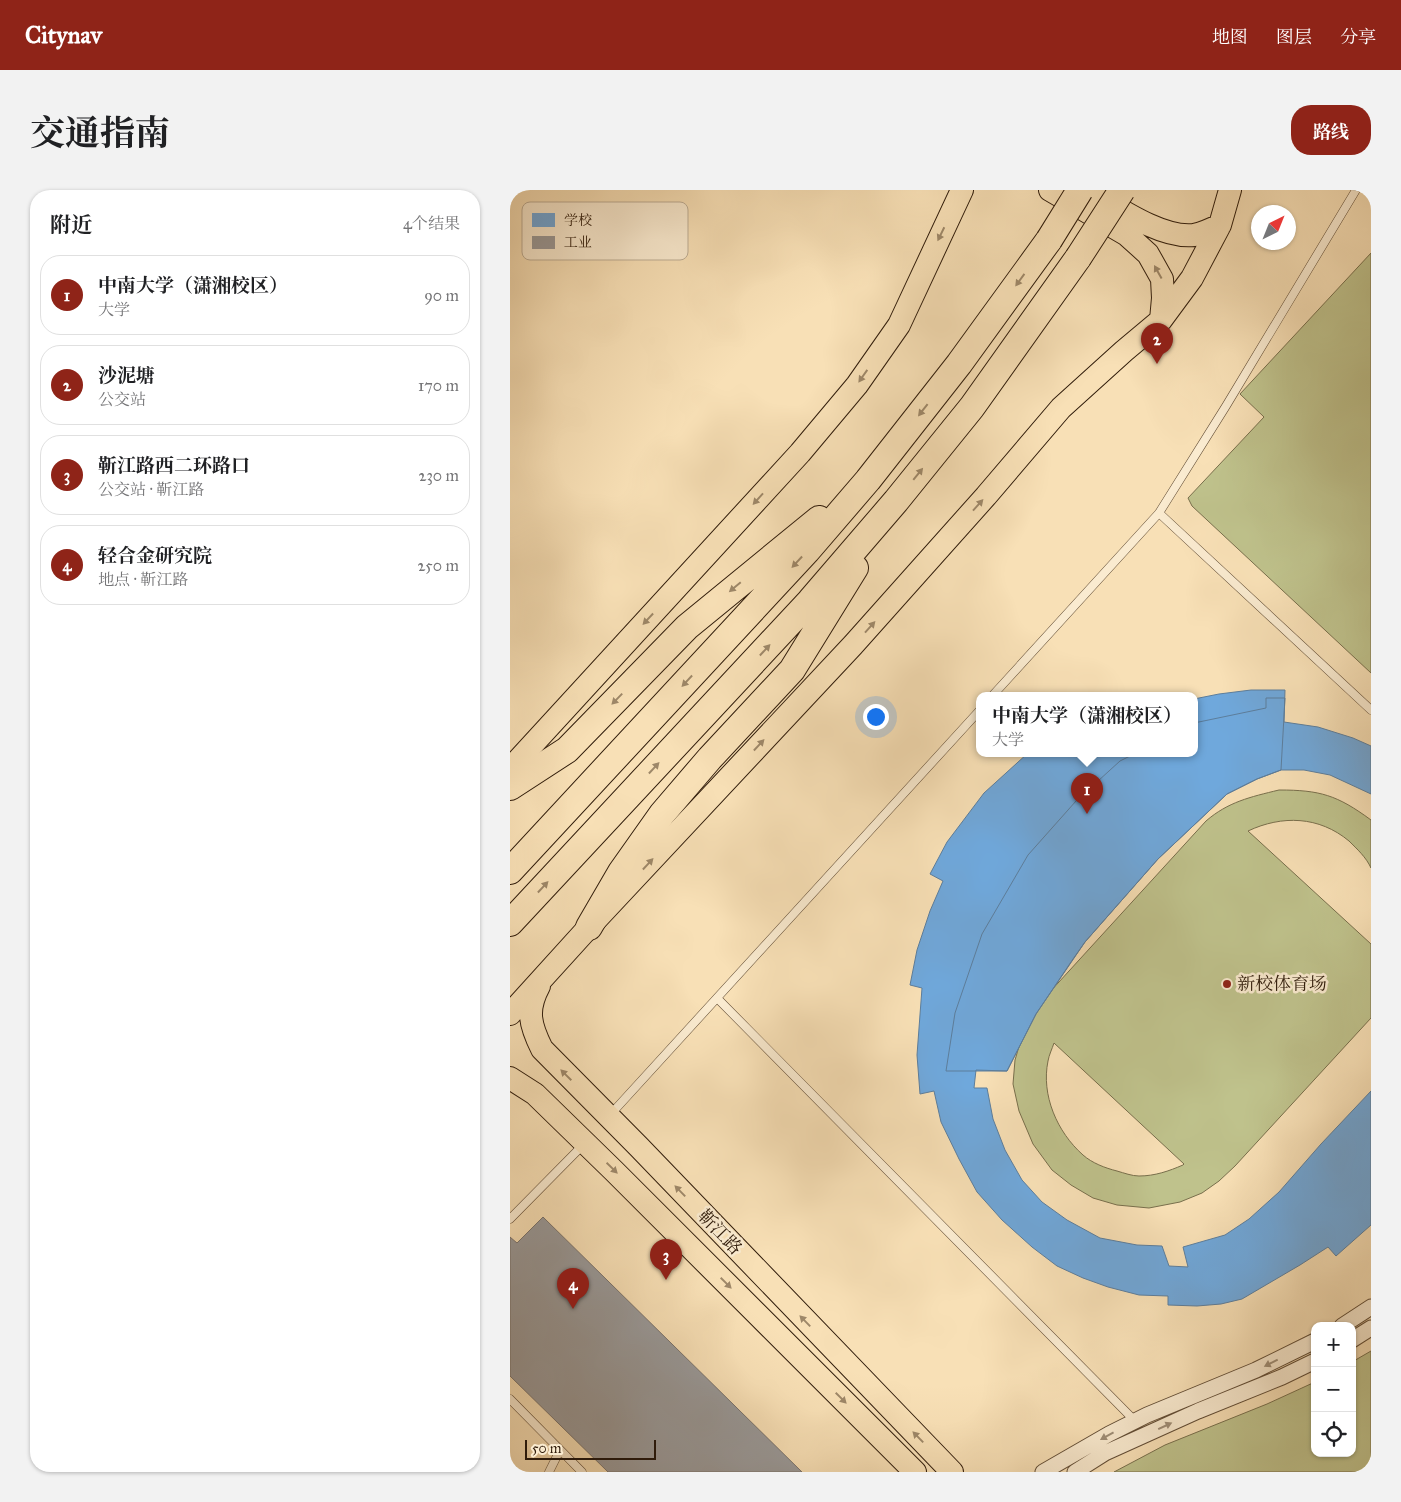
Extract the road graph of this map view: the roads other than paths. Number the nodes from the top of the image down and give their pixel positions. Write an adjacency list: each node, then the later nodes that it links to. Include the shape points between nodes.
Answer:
1 (963, 190): 16 (main road, one-way to 16, via 899,325 857,385 800,453)
2 (1050, 190): 9 (main road, one-way to 2, via 1162,279 1148,254 1127,235)
3 (1080, 190): 10 (highway, one-way to 10, bridge, via 1049,240 959,364)
4 (1087, 190): 8 (main road, via 1140,221 1171,232 1193,235)
5 (1122, 190): 11 (highway, one-way to 5, bridge, via 972,407)
6 (1230, 190): 8 (main road)
7 (1356, 190): 12 (lane)
8 (1220, 225): 9 (main road, via 1192,278)
9 (1161, 320): 20 (main road, one-way to 9, via 853,645 1061,408)
10 (868, 480): 17 (highway, one-way to 17, via 687,627 567,750); 18 (highway, one-way to 18, via 788,573)
11 (896, 501): 19 (highway, one-way to 11, via 810,601); 20 (highway, via 792,670 662,814)
12 (1159, 513): 13 (lane); 14 (lane)
13 (996, 692)
14 (1371, 710)
15 (976, 714): 22 (lane)
16 (510, 770)
17 (510, 787)
18 (510, 871)
19 (510, 923)
20 (589, 927): 21 (main road)
21 (544, 977): 23 (main road); 25 (main road, 靳江路, one-way to 21, via 542,1049 534,1034 530,1019 532,999)
22 (717, 998): 25 (lane); 35 (lane)
23 (510, 1014)
24 (510, 1078): 26 (main road, 靳江路, via 535,1094)
25 (609, 1116): 40 (main road, 靳江路, one-way to 25)
26 (585, 1143): 27 (lane); 37 (main road, 靳江路, one-way to 37)
27 (510, 1219)
28 (1371, 1307): 29 (street)
29 (1348, 1322)
30 (1371, 1328): 31 (street)
31 (1356, 1337)
32 (1311, 1343): 35 (street, one-way to 35)
33 (1311, 1363): 42 (street, one-way to 33, via 1105,1453 1198,1410)
34 (510, 1399): 36 (lane)
35 (1135, 1421): 41 (street, one-way to 41)
36 (560, 1450): 38 (lane); 39 (lane)
37 (911, 1471)
38 (548, 1472)
39 (582, 1472)
40 (952, 1472)
41 (1043, 1472)
42 (1075, 1472)

